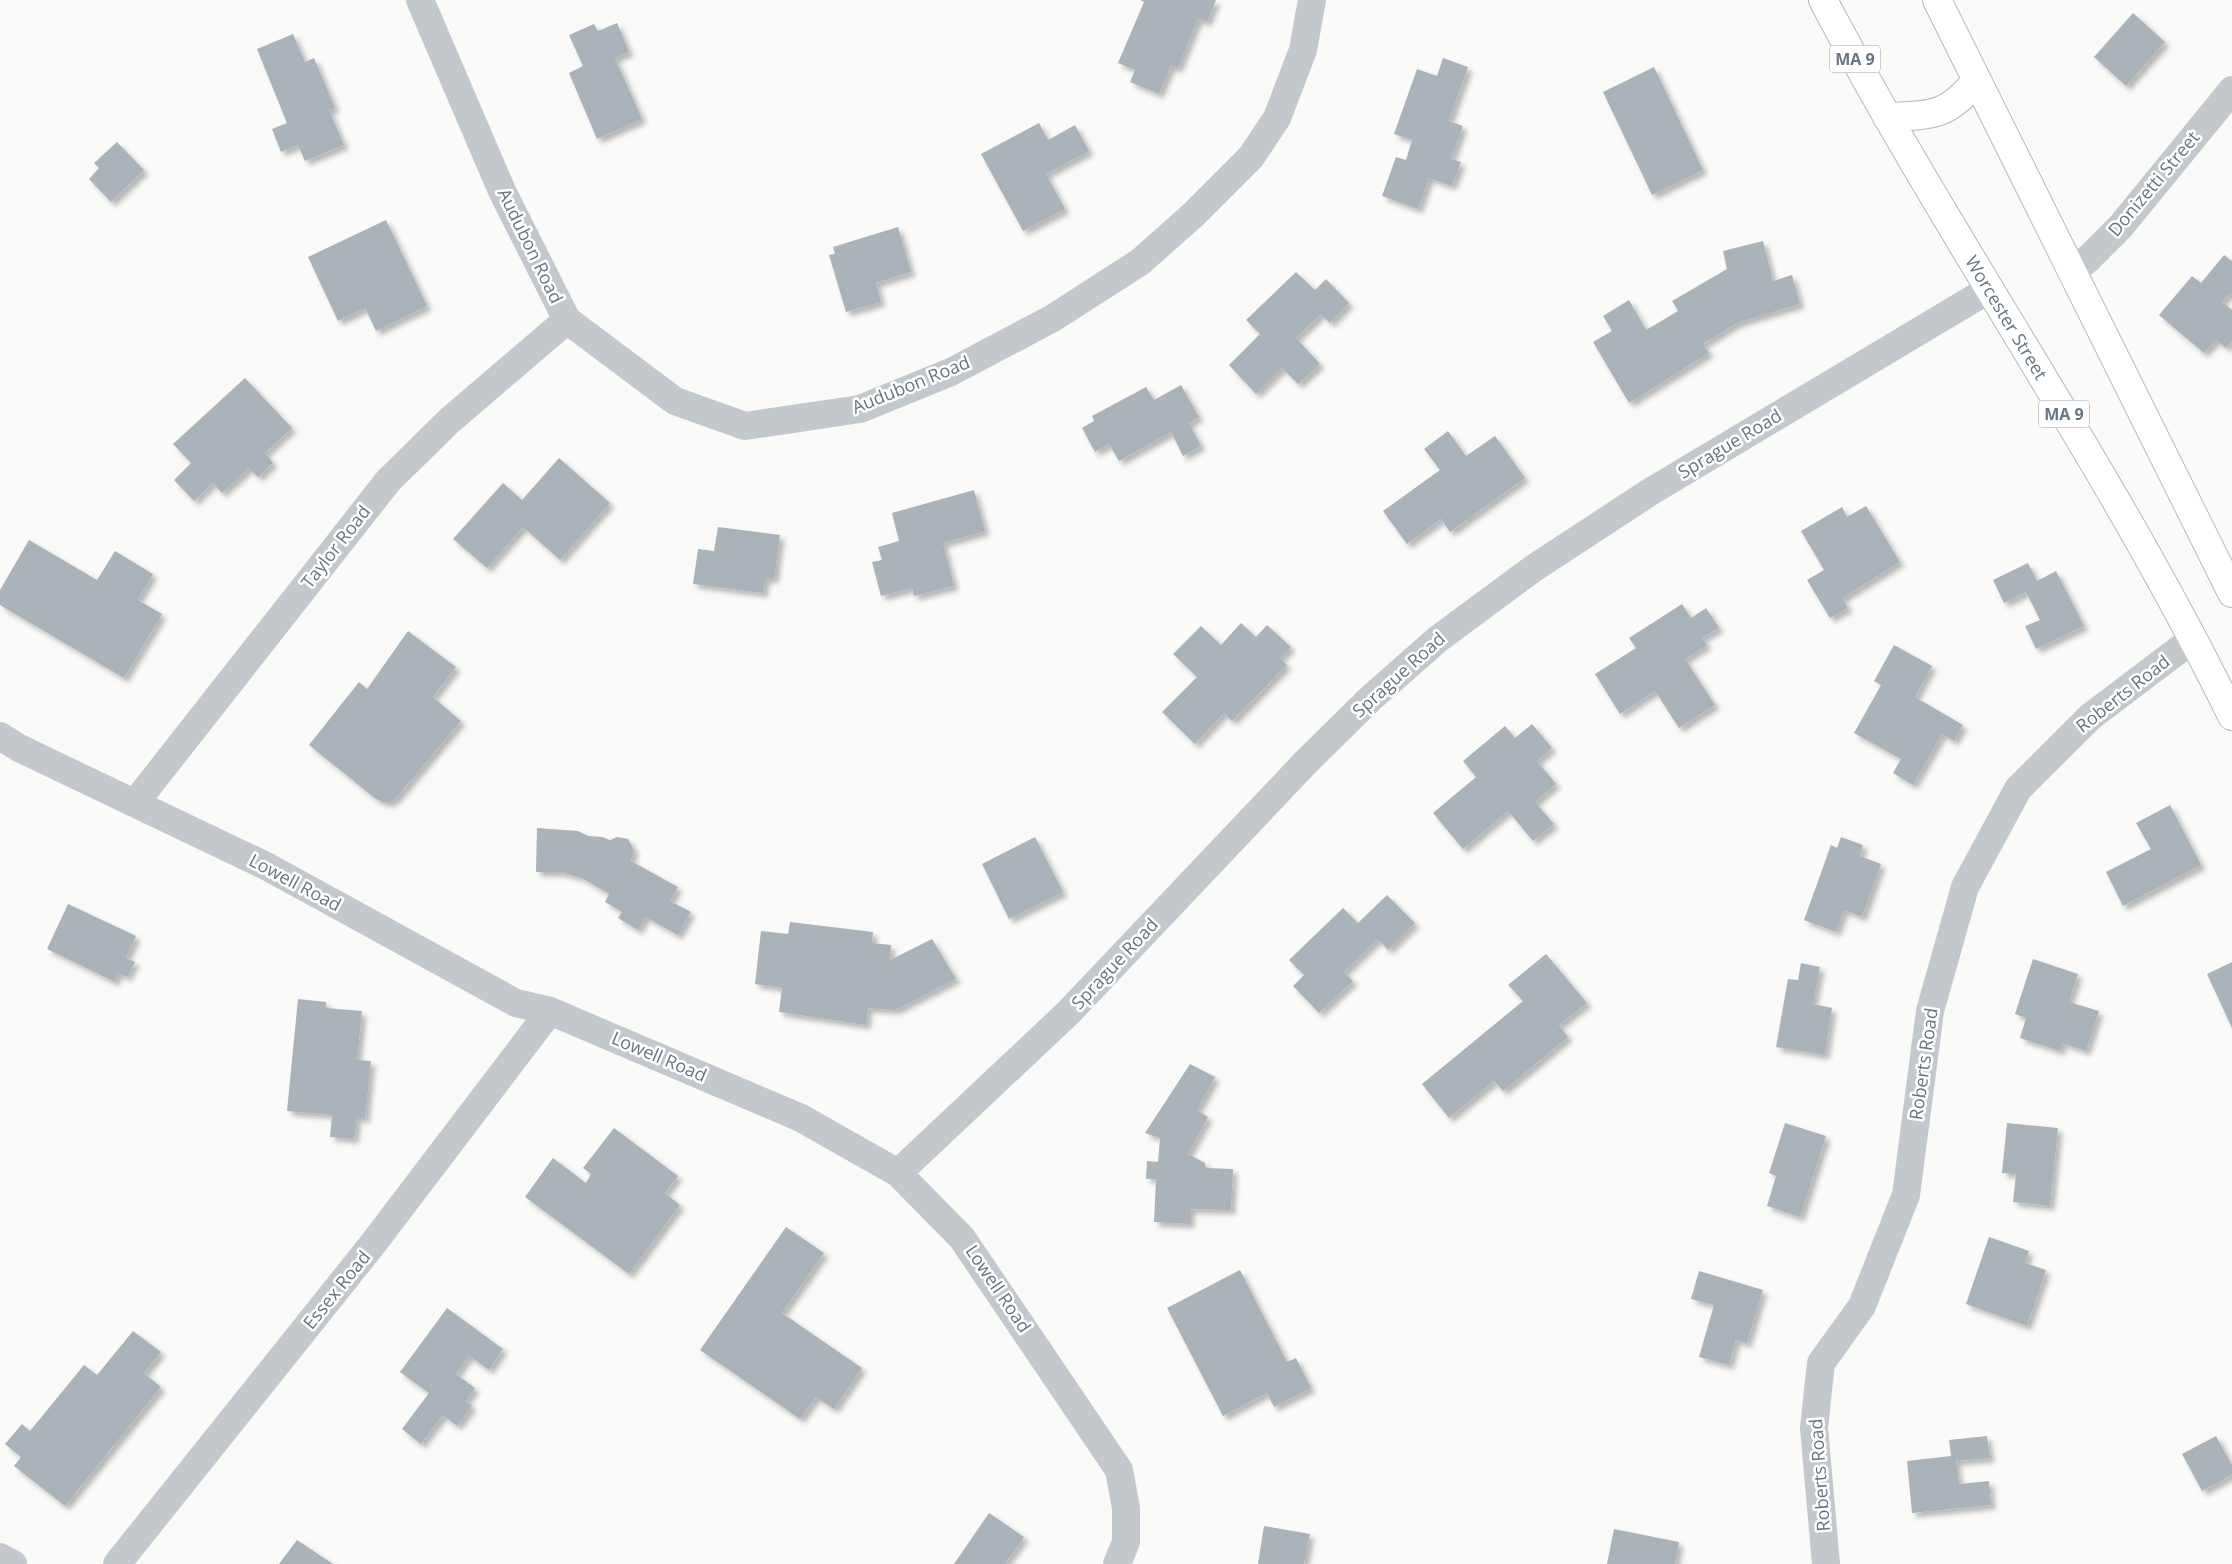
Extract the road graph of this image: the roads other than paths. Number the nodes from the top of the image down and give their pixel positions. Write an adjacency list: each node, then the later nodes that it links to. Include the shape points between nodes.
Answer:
1 (420, 0): 10 (street, Audubon Road, via 502,191)
2 (1312, 0): 10 (street, Audubon Road, via 1303,50 1280,110 1251,157 1140,262 1053,318 952,372 860,409 745,426 675,401)
3 (1823, 0): 7 (highway, Worcester Street / MA 9)
4 (1937, 0): 5 (highway)
5 (1976, 80): 7 (highway, via 1962,97 1943,110); 8 (highway)
6 (2232, 90): 8 (street, Donizetti Street, via 2121,226)
7 (1887, 117): 9 (highway, Worcester Street / MA 9)
8 (2071, 272): 11 (highway)
9 (1988, 290): 12 (highway, Worcester Street / MA 9, via 2132,527); 17 (street, Sprague Road, via 1650,492 1534,568 1438,639 1371,698 1306,762 1069,1012)
10 (567, 320): 15 (street, Taylor Road, via 449,421 388,481)
11 (2232, 593)
12 (2193, 640): 13 (highway, Worcester Street / MA 9); 22 (street, Roberts Road, via 2090,717 2018,789 1965,887 1930,1010 1906,1196 1862,1306 1821,1363 1814,1428)
13 (2232, 716)
14 (0, 736): 15 (street, Lowell Road)
15 (135, 804): 16 (street, Lowell Road, via 266,866 516,1003)
16 (550, 1010): 17 (street, Lowell Road, via 801,1118); 20 (street, Essex Road, via 372,1245)
17 (898, 1172): 21 (street, Lowell Road, via 962,1238 1119,1470 1126,1508 1126,1542)
18 (0, 1557): 19 (street)
19 (13, 1564)
20 (117, 1564)
21 (1117, 1564)
22 (1826, 1564)

